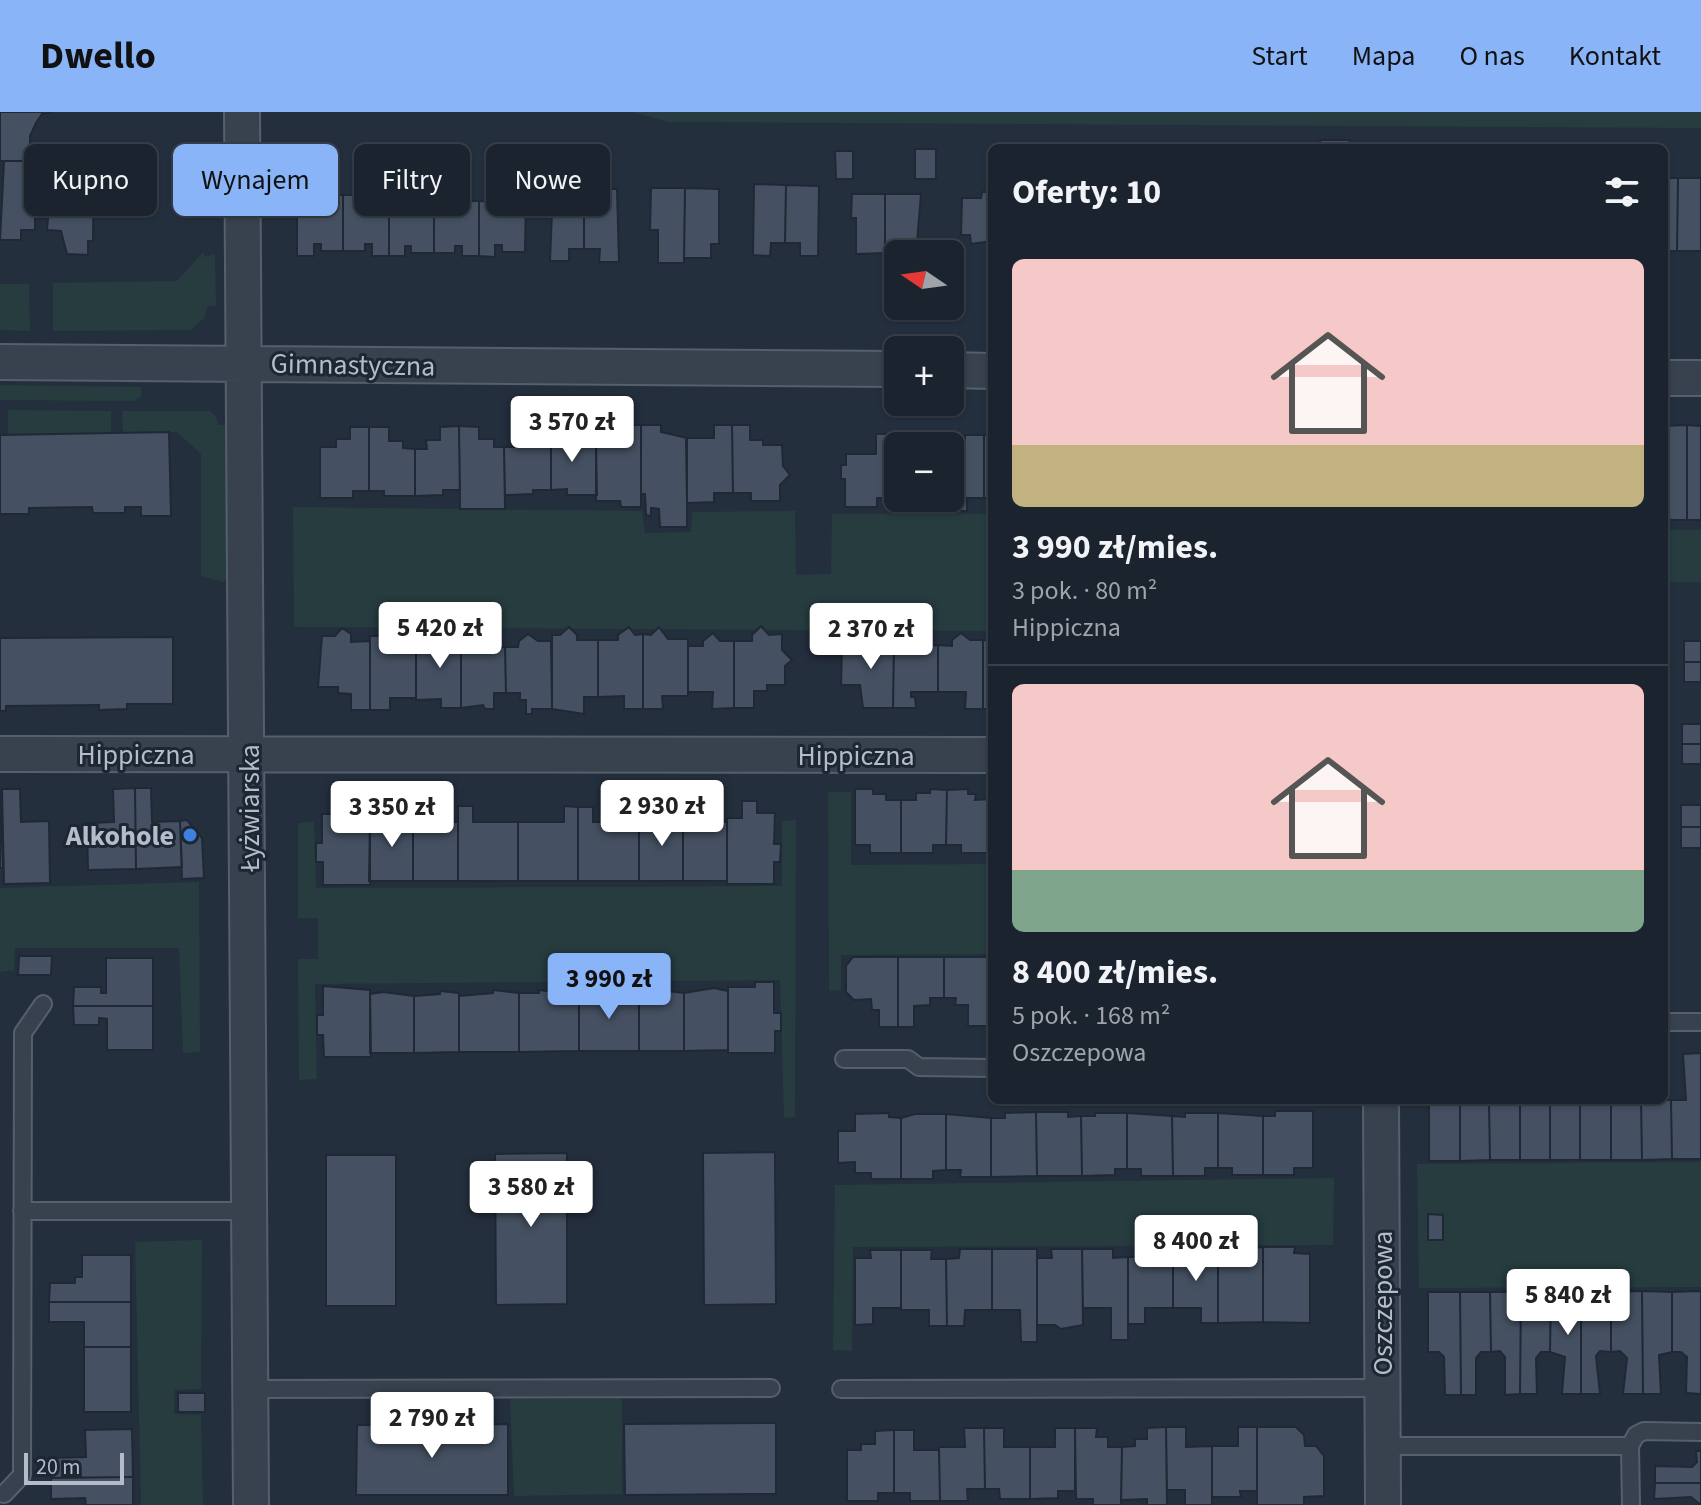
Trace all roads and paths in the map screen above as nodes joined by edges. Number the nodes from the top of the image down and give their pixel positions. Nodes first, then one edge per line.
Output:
1 (242, 112) edge
2 (0, 362) edge
3 (244, 362) junction
4 (884, 369) edge
5 (964, 370) edge
6 (988, 371) edge
7 (1668, 378) edge
8 (1701, 378) edge
9 (0, 754) edge
10 (249, 755) junction
11 (988, 755) edge
12 (43, 1004) dead end
13 (1668, 1022) edge
14 (1701, 1022) edge
15 (844, 1059) dead end
16 (988, 1068) edge
17 (1381, 1104) edge
18 (22, 1211) junction
19 (250, 1211) junction
20 (771, 1388) dead end
21 (1382, 1388) junction
22 (251, 1389) junction
23 (841, 1389) dead end
24 (1701, 1432) edge
25 (1383, 1446) junction
26 (1630, 1446) junction
27 (4, 1494) dead end
28 (251, 1505) edge
29 (1383, 1505) edge
30 (1631, 1505) edge

1 - 3 street, Łyżwiarska
2 - 3 street, Gimnastyczna
3 - 4 street, Gimnastyczna
3 - 10 street, Łyżwiarska
5 - 6 street
7 - 8 street
9 - 10 street, Hippiczna
10 - 11 street, Hippiczna
10 - 19 street, Łyżwiarska
12 - 18 lane
13 - 14 lane
15 - 16 lane
17 - 21 street, Oszczepowa
18 - 19 lane
18 - 27 lane
19 - 22 street, Łyżwiarska
20 - 22 lane
21 - 23 lane
21 - 25 street, Oszczepowa
22 - 28 street, Łyżwiarska
24 - 26 lane
25 - 26 lane
25 - 29 street, Oszczepowa
26 - 30 lane

